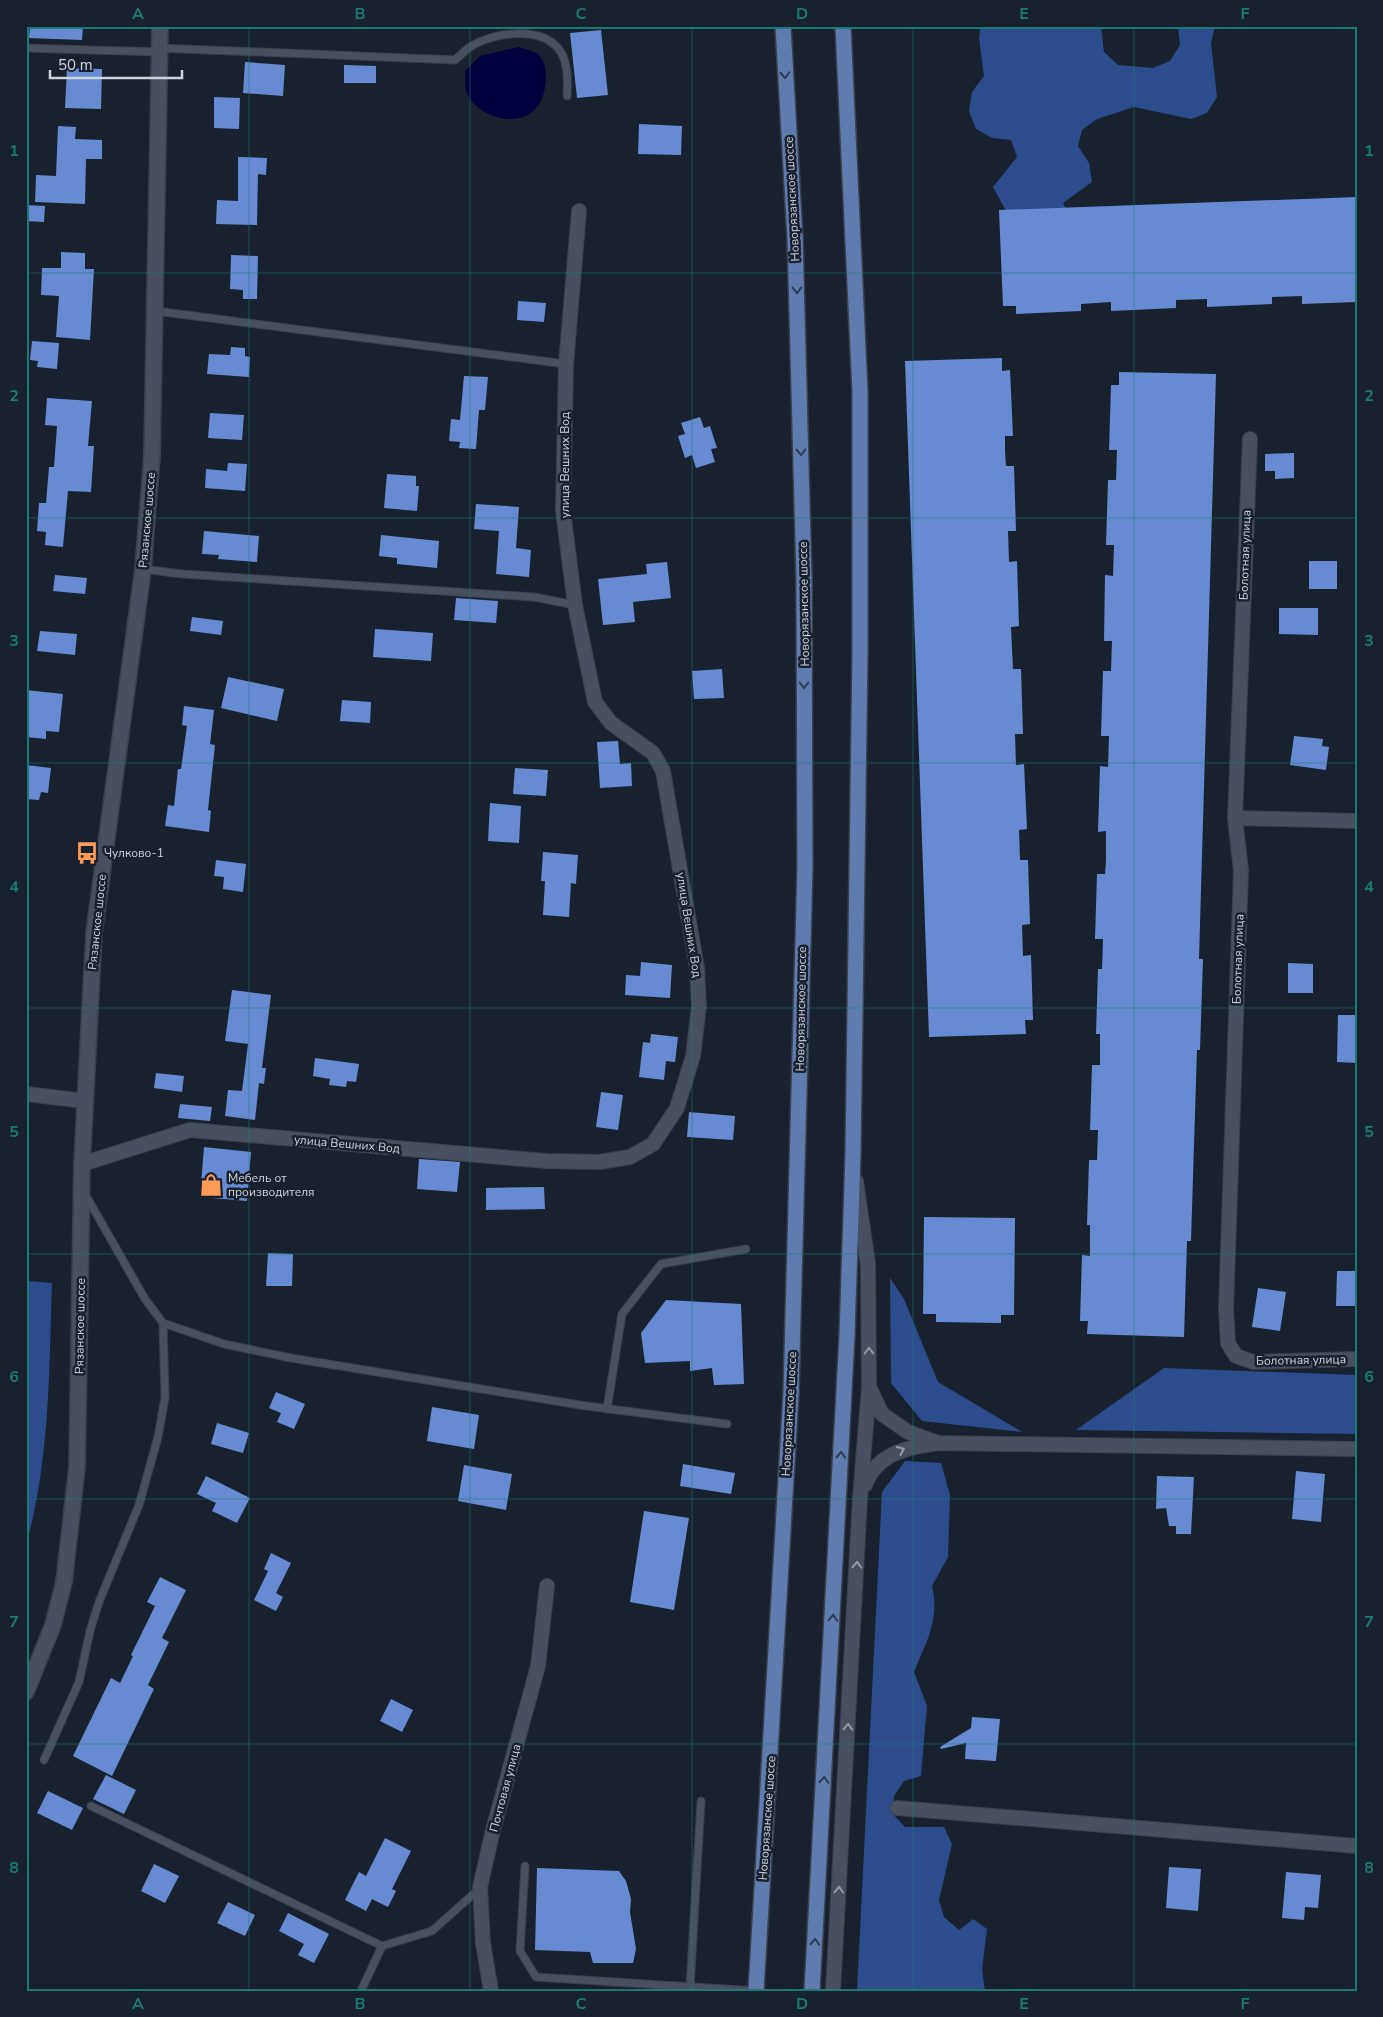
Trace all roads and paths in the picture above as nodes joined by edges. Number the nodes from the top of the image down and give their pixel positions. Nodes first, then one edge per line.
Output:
1 (160, 26) edge
2 (783, 26) edge
3 (843, 26) edge
4 (26, 48) edge
5 (159, 50) junction
6 (568, 96) dead end
7 (579, 211) dead end
8 (156, 310) junction
9 (566, 364) junction
10 (1250, 440) dead end
11 (142, 569) junction
12 (575, 605) junction
13 (1235, 818) junction
14 (1357, 821) edge
15 (26, 1094) edge
16 (85, 1100) junction
17 (853, 1154) junction
18 (82, 1164) junction
19 (82, 1190) junction
20 (746, 1249) dead end
21 (162, 1322) junction
22 (1357, 1359) edge
23 (869, 1387) junction
24 (607, 1409) junction
25 (727, 1424) dead end
26 (939, 1443) junction
27 (1357, 1449) edge
28 (860, 1498) junction
29 (547, 1586) dead end
30 (26, 1692) edge
31 (44, 1760) dead end
32 (701, 1801) dead end
33 (91, 1806) dead end
34 (897, 1808) dead end
35 (1357, 1846) edge
36 (525, 1866) dead end
37 (480, 1887) junction
38 (382, 1946) junction
39 (690, 1986) junction
40 (361, 1991) edge
41 (491, 1991) edge
42 (756, 1991) edge
43 (812, 1991) edge
44 (833, 1991) edge

1 - 5 main road, Рязанское шоссе
2 -> 42 highway, Новорязанское шоссе
3 - 17 highway
4 - 5 lane
5 - 6 lane
5 - 8 main road, Рязанское шоссе
7 - 9 street, улица Вешних Вод
8 - 9 lane
8 - 11 main road, Рязанское шоссе
9 - 12 street, улица Вешних Вод
10 - 13 street, Болотная улица
11 - 12 lane
11 - 16 main road, Рязанское шоссе
12 - 18 street, улица Вешних Вод
13 - 14 street
13 - 22 street, Болотная улица
15 - 16 street
16 - 18 main road, Рязанское шоссе
23 -> 17 street
43 -> 17 highway
18 - 19 main road, Рязанское шоссе
19 - 21 lane
19 - 30 main road, Рязанское шоссе
20 - 24 lane
21 - 24 lane
21 - 31 lane
23 - 26 street
23 - 28 street
24 - 25 lane
26 - 27 street
28 -> 26 street
44 -> 28 street
29 - 37 street, Почтовая улица
32 - 39 lane
33 - 38 lane
34 - 35 street
36 - 39 lane
37 - 38 lane
37 - 41 street, Почтовая улица
38 - 40 lane
39 - 42 lane

